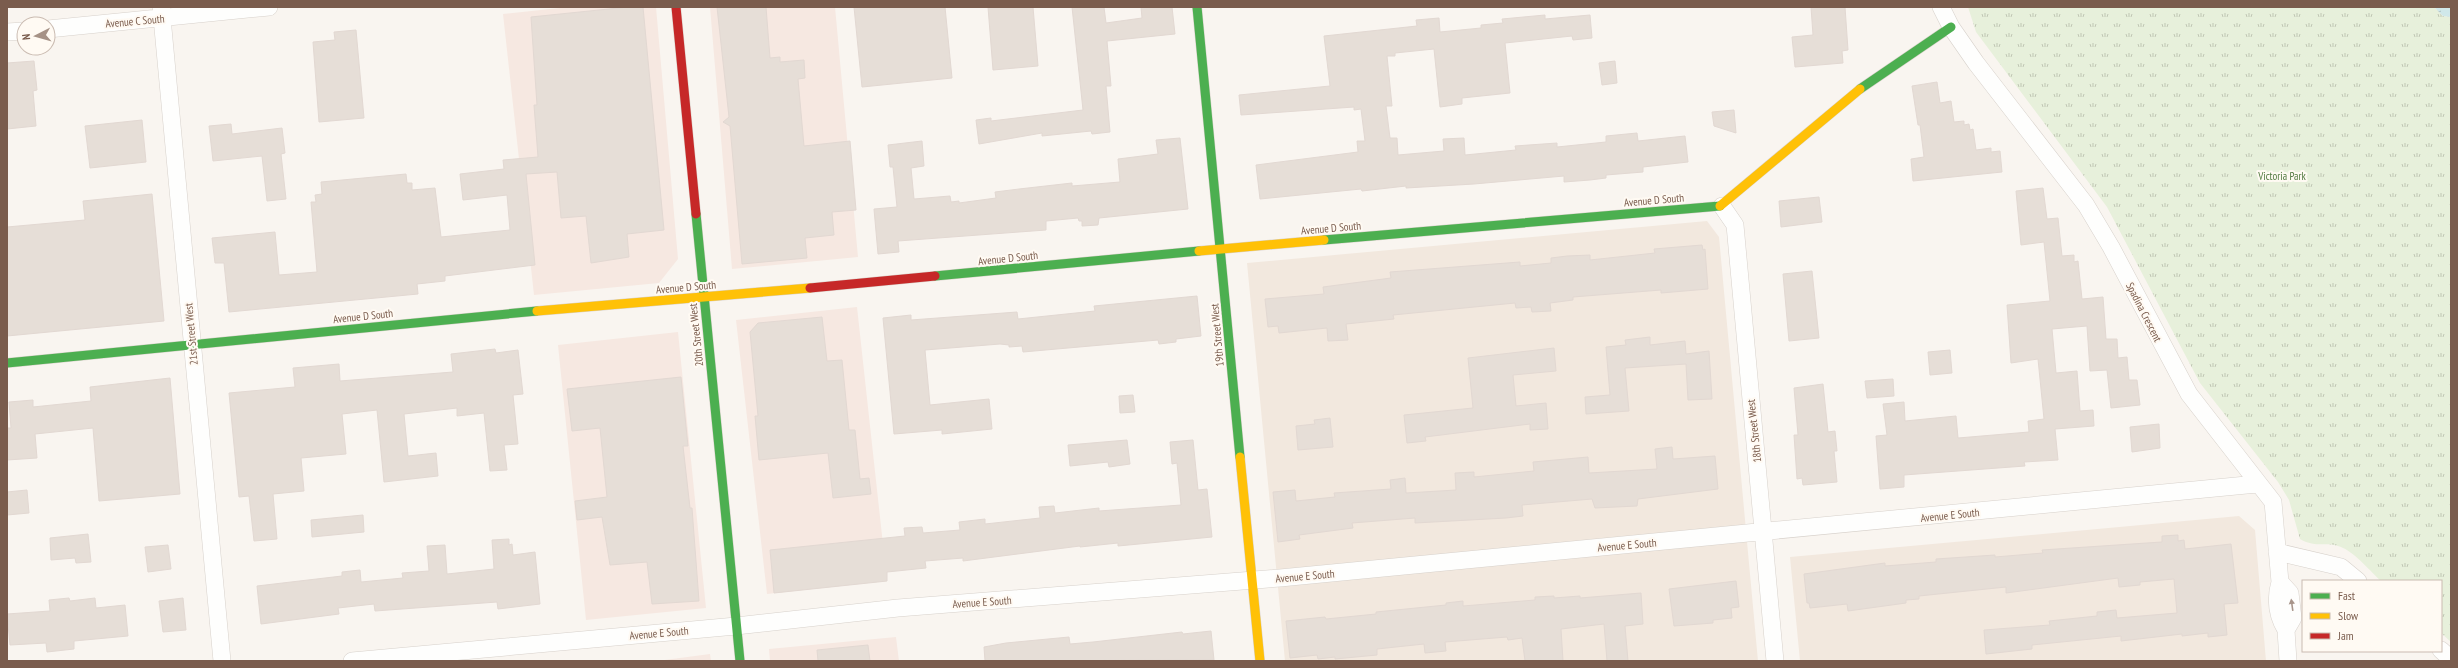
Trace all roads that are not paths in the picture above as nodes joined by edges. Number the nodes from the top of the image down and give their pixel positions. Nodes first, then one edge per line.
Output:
1 (270, 7) edge
2 (676, 7) edge
3 (1197, 7) edge
4 (1941, 7) edge
5 (162, 12) edge
6 (1951, 27) junction
7 (56, 28) edge
8 (1722, 206) junction
9 (1221, 249) junction
10 (705, 298) junction
11 (192, 345) junction
12 (7, 363) edge
13 (2257, 484) junction
14 (1764, 532) junction
15 (2277, 552) junction
16 (1252, 580) junction
17 (2357, 580) edge
18 (736, 626) junction
19 (2442, 651) edge
20 (2451, 659) edge
21 (222, 661) edge
22 (352, 661) edge
23 (740, 661) edge
24 (1260, 661) edge
25 (1776, 661) edge
26 (2288, 661) edge

1 - 5 street, Avenue C South
2 - 10 street, 20th Street West
3 - 9 street, 19th Street West
4 - 6 street, Spadina Crescent
5 - 7 street, Avenue C South
5 - 11 street, 21st Street West
6 - 8 street
6 - 13 street, Spadina Crescent
8 - 9 street, Avenue D South
8 - 14 street, 18th Street West
9 - 10 street, Avenue D South
9 - 16 street, 19th Street West
10 - 11 street, Avenue D South
10 - 18 street, 20th Street West
11 - 12 street, Avenue D South
11 - 21 street, 21st Street West
13 - 14 street, Avenue E South
13 - 15 street, Spadina Crescent
14 - 16 street, Avenue E South
14 - 25 street, 18th Street West
15 - 17 street
15 - 26 street, Spadina Crescent
16 - 18 street, Avenue E South
16 - 24 street, 19th Street West
18 - 22 street, Avenue E South
18 - 23 street, 20th Street West
19 - 20 street

